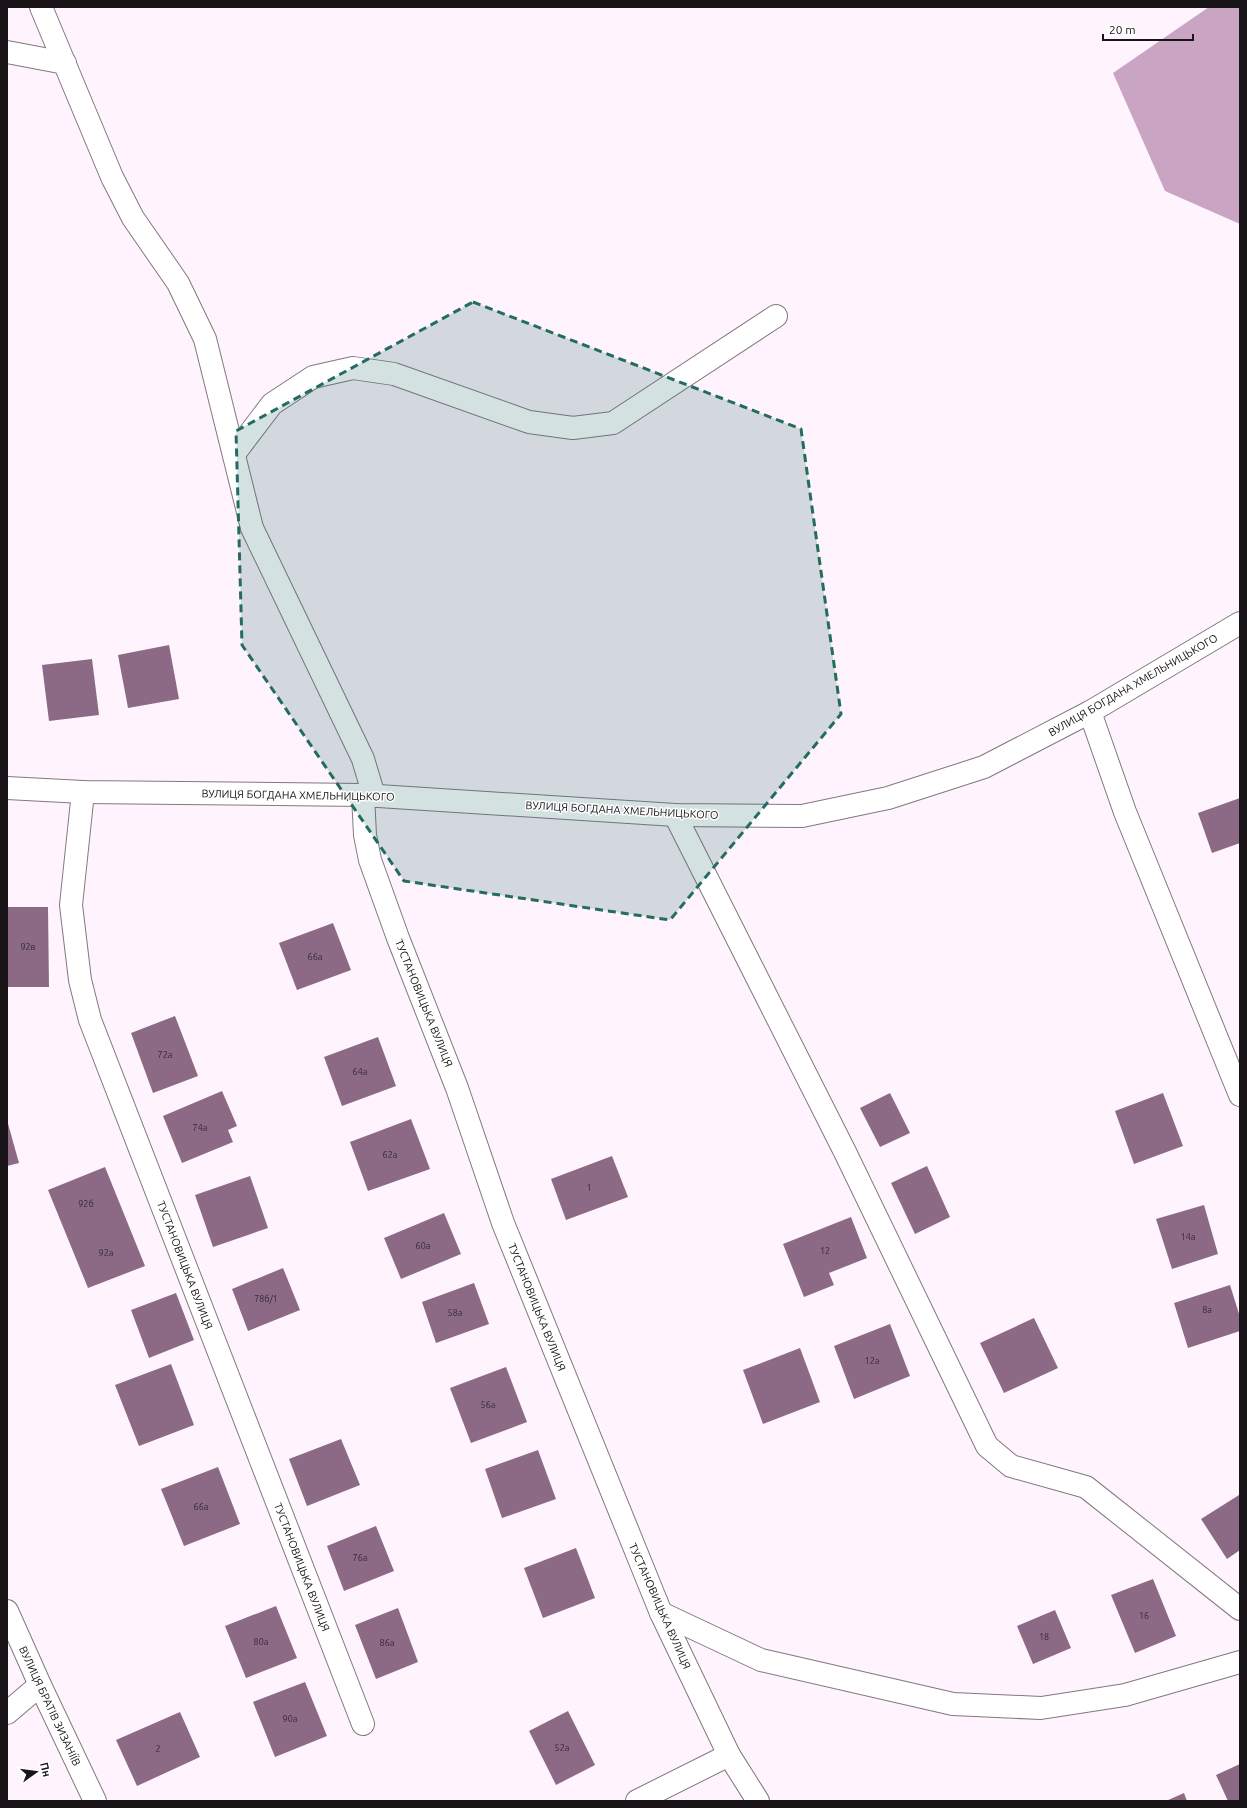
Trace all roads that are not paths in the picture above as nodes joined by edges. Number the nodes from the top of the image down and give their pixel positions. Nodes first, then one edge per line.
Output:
1 (41, 7) edge
2 (7, 52) edge
3 (65, 63) junction
4 (776, 316) dead end
5 (234, 454) junction
6 (1240, 623) edge
7 (1090, 712) junction
8 (7, 788) edge
9 (83, 792) junction
10 (369, 795) junction
11 (675, 815) junction
12 (1240, 1095) edge
13 (1240, 1609) edge
14 (7, 1611) edge
15 (661, 1613) junction
16 (1240, 1662) edge
17 (40, 1685) junction
18 (7, 1713) edge
19 (363, 1724) dead end
20 (729, 1755) junction
21 (95, 1801) edge
22 (637, 1801) edge
23 (758, 1801) edge

1 - 3 street, ТУСТАНОВИЦЬКА ВУЛИЦЯ
2 - 3 street
3 - 5 street, ТУСТАНОВИЦЬКА ВУЛИЦЯ
4 - 5 street
5 - 10 street, ТУСТАНОВИЦЬКА ВУЛИЦЯ
6 - 7 street, ВУЛИЦЯ БОГДАНА ХМЕЛЬНИЦЬКОГО
7 - 11 street, ВУЛИЦЯ БОГДАНА ХМЕЛЬНИЦЬКОГО
7 - 12 street
8 - 9 street, ВУЛИЦЯ БОГДАНА ХМЕЛЬНИЦЬКОГО
9 - 10 street, ВУЛИЦЯ БОГДАНА ХМЕЛЬНИЦЬКОГО
9 - 19 street, ТУСТАНОВИЦЬКА ВУЛИЦЯ
10 - 11 street, ВУЛИЦЯ БОГДАНА ХМЕЛЬНИЦЬКОГО
10 - 15 street, ТУСТАНОВИЦЬКА ВУЛИЦЯ
11 - 13 street
14 - 17 street, ВУЛИЦЯ БРАТІВ ЗИЗАНІЇВ
15 - 16 street
15 - 20 street, ТУСТАНОВИЦЬКА ВУЛИЦЯ
17 - 18 street
17 - 21 street, ВУЛИЦЯ БРАТІВ ЗИЗАНІЇВ
20 - 22 street
20 - 23 street, ТУСТАНОВИЦЬКА ВУЛИЦЯ

